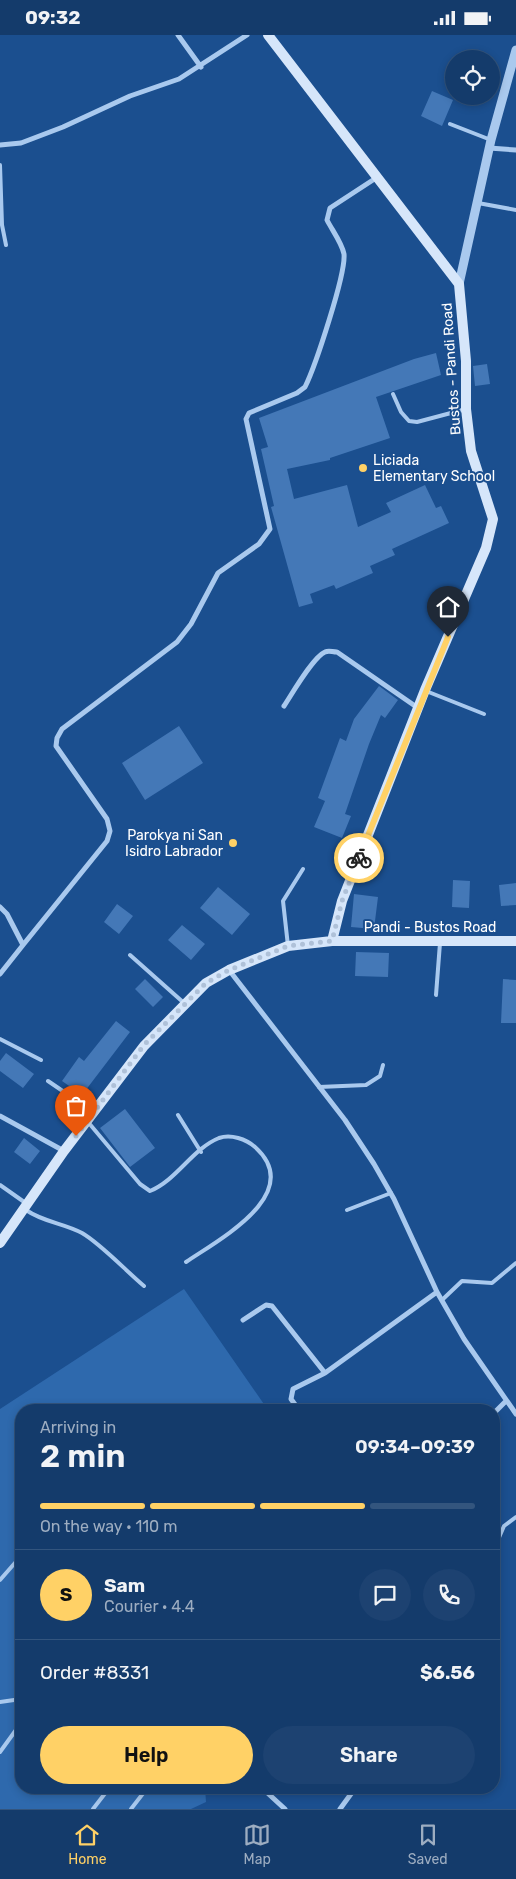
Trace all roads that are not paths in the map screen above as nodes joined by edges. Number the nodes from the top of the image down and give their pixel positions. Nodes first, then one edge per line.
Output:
1 (178, 35) edge
2 (247, 35) edge
3 (268, 35) edge
4 (516, 49) edge
5 (514, 63) edge
6 (201, 67) junction
7 (450, 124) dead end
8 (490, 144) junction
9 (0, 145) edge
10 (516, 150) edge
11 (0, 165) edge
12 (376, 178) junction
13 (478, 203) junction
14 (516, 210) edge
15 (6, 245) dead end
16 (459, 284) junction
17 (393, 394) dead end
18 (466, 409) junction
19 (425, 690) junction
20 (284, 706) dead end
21 (418, 708) junction
22 (484, 713) dead end
23 (303, 869) dead end
24 (0, 907) edge
25 (332, 941) junction
26 (440, 941) junction
27 (516, 941) edge
28 (23, 945) junction
29 (288, 946) junction
30 (130, 955) dead end
31 (229, 970) junction
32 (0, 974) edge
33 (436, 995) dead end
34 (184, 1003) junction
35 (0, 1039) edge
36 (41, 1060) dead end
37 (383, 1065) dead end
38 (48, 1081) dead end
39 (319, 1087) junction
40 (178, 1115) dead end
41 (0, 1116) edge
42 (90, 1116) junction
43 (64, 1151) junction
44 (201, 1152) junction
45 (0, 1185) edge
46 (391, 1193) junction
47 (25, 1206) junction
48 (347, 1210) dead end
49 (0, 1243) edge
50 (186, 1262) dead end
51 (516, 1263) edge
52 (144, 1286) dead end
53 (437, 1292) junction
54 (442, 1300) junction
55 (243, 1320) dead end
56 (325, 1373) junction
57 (505, 1402) junction
58 (295, 1404) edge
59 (500, 1407) edge
60 (516, 1414) edge
61 (516, 1517) edge
62 (500, 1535) edge
63 (15, 1563) edge
64 (0, 1580) edge
65 (15, 1700) edge
66 (0, 1702) edge
67 (15, 1731) edge
68 (0, 1752) edge
69 (105, 1794) edge
70 (143, 1794) edge
71 (269, 1794) edge
72 (351, 1794) edge
73 (93, 1809) edge
74 (131, 1809) edge
75 (285, 1809) edge
76 (340, 1809) edge

1 - 6 street
2 - 6 street
3 - 12 main road, Bustos - Pandi Road
4 - 5 street
5 - 8 street
6 - 9 street
7 - 8 lane
8 - 10 street
8 - 13 street
11 - 15 lane
12 - 16 main road, Bustos - Pandi Road
12 - 28 street
13 - 14 lane
13 - 16 street
16 - 18 main road, Bustos - Pandi Road
17 - 18 lane
18 - 19 main road, Bustos - Pandi Road
19 - 21 main road, Bustos - Pandi Road
19 - 22 lane
20 - 21 street
21 - 25 main road, Bustos - Pandi Road
23 - 29 lane
24 - 28 street
25 - 26 main road, Pandi - Bustos Road
25 - 29 main road, Pandi - Bustos Road
26 - 27 main road, Pandi - Bustos Road
26 - 33 lane
28 - 32 street
29 - 31 main road, Pandi - Bustos Road
30 - 34 lane
31 - 34 main road, Pandi - Bustos Road
31 - 39 street
34 - 42 main road, Pandi - Bustos Road
35 - 36 lane
37 - 39 lane
38 - 42 lane
39 - 46 street
40 - 44 lane
41 - 43 street
42 - 43 main road, Pandi - Bustos Road
42 - 44 lane
43 - 47 main road, Pandi - Bustos Road
44 - 50 lane
45 - 47 lane
46 - 48 lane
46 - 53 street
47 - 49 main road, Pandi - Bustos Road
47 - 52 lane
51 - 54 lane
53 - 54 street
53 - 56 street
54 - 57 street
55 - 56 street
56 - 58 street
57 - 59 street
57 - 60 street
61 - 62 lane
63 - 64 lane
65 - 66 lane
67 - 68 lane
69 - 73 lane
70 - 74 lane
71 - 75 street
72 - 76 street

